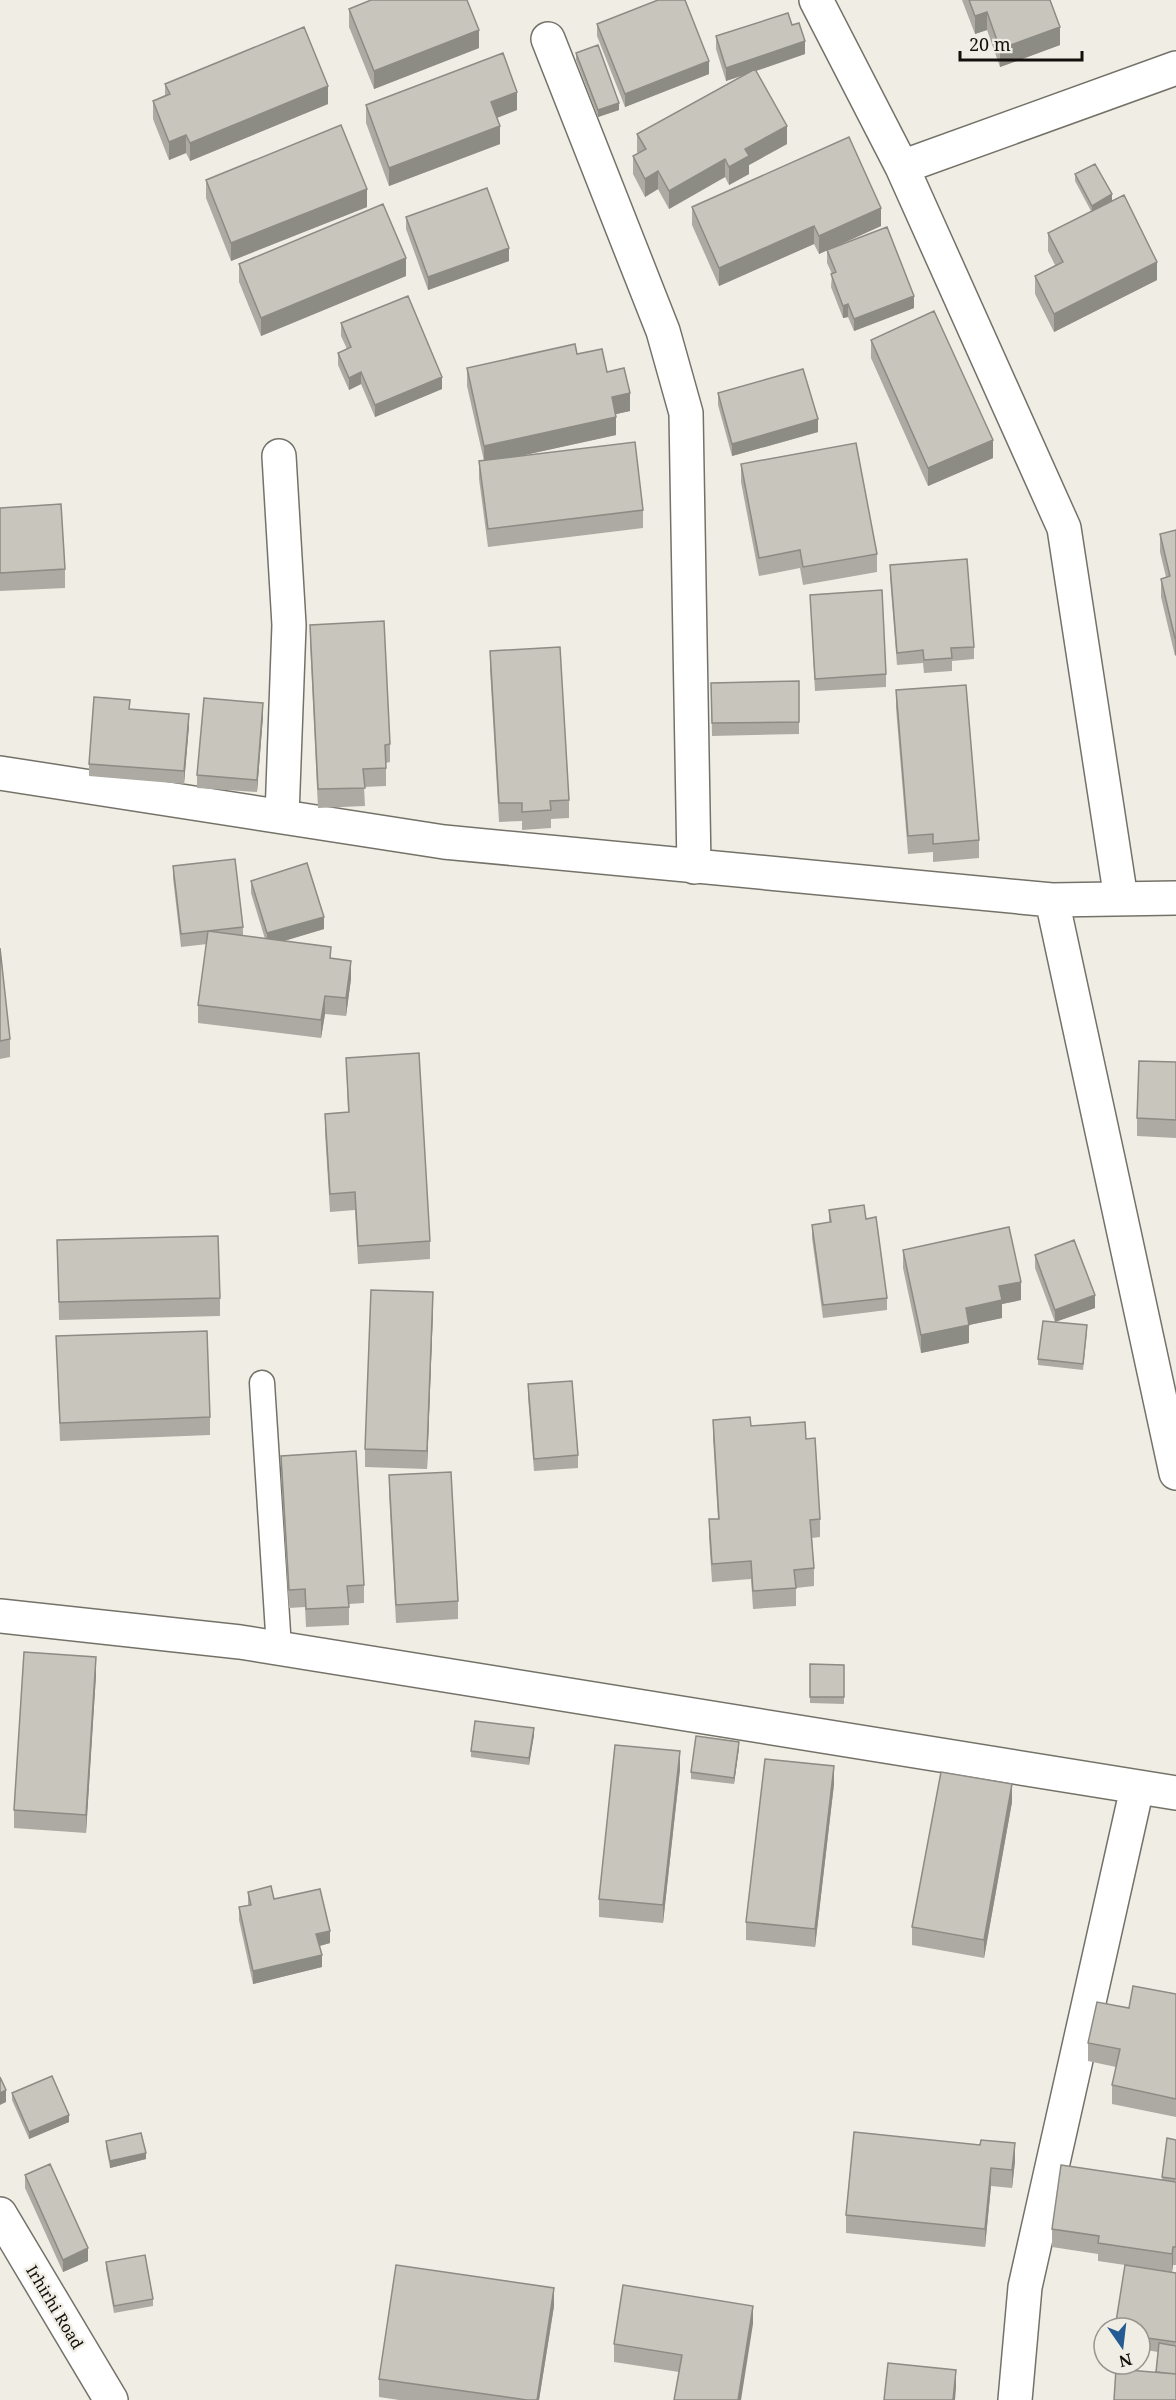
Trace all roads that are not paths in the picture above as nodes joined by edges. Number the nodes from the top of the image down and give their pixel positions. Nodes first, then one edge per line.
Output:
1 (816, 0) edge
2 (548, 39) dead end
3 (1176, 68) edge
4 (902, 167) junction
5 (279, 456) dead end
6 (0, 773) edge
7 (282, 816) junction
8 (693, 867) junction
9 (1121, 898) junction
10 (1176, 898) edge
11 (1052, 900) junction
12 (262, 1383) dead end
13 (1176, 1473) edge
14 (0, 1616) edge
15 (279, 1648) junction
16 (1137, 1788) junction
17 (1176, 1793) edge
18 (0, 2214) edge
19 (111, 2400) edge
20 (1015, 2400) edge

1 - 4 street
2 - 8 street
3 - 4 street
4 - 9 street
5 - 7 street
6 - 7 street
7 - 8 street
8 - 11 street
9 - 10 street
9 - 11 street
11 - 13 street
12 - 15 lane
14 - 15 street
15 - 16 street
16 - 17 street
16 - 20 street
18 - 19 street, Irhirhi Road

